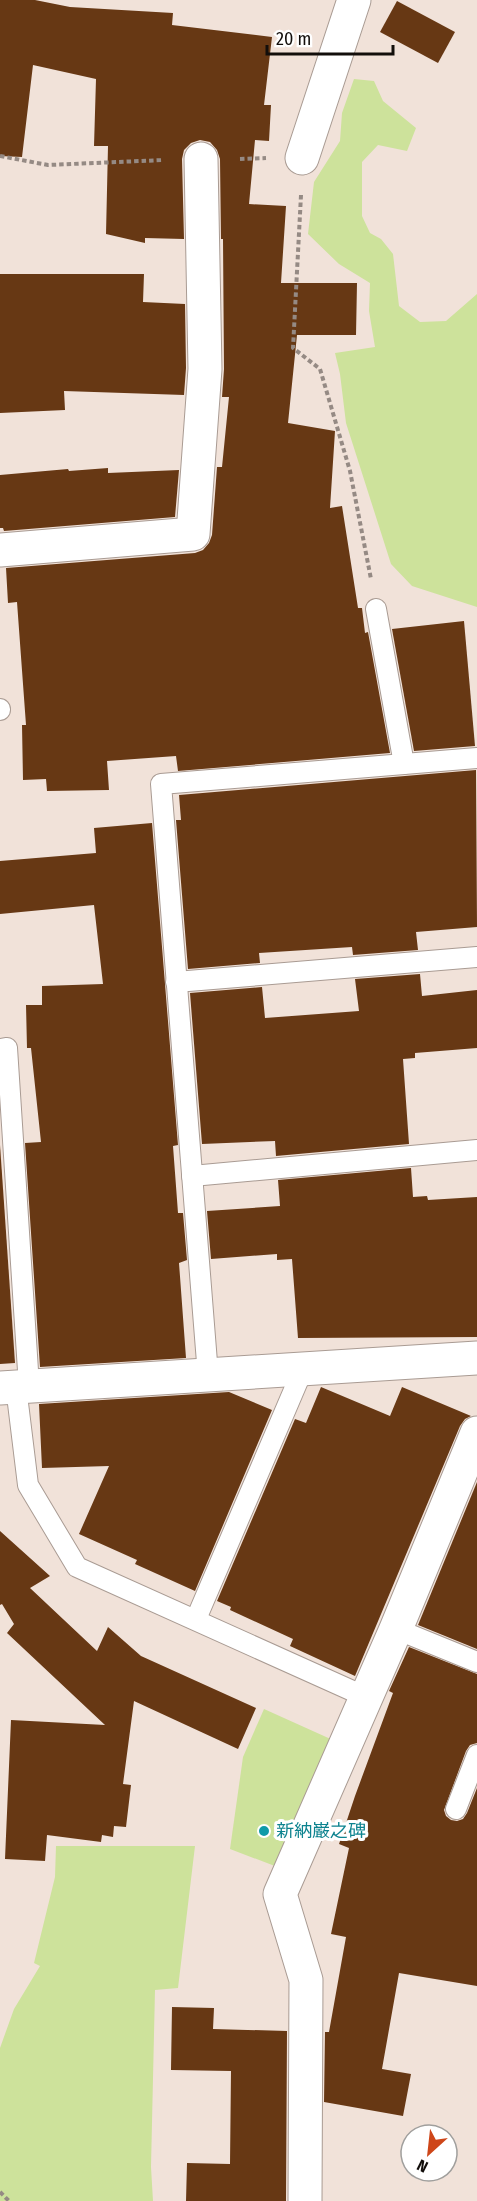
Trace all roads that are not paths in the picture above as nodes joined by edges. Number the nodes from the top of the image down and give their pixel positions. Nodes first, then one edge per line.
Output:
1 (354, 0) edge
2 (302, 158) road end
3 (201, 159) road end
4 (0, 550) edge
5 (376, 609) road end
6 (477, 758) edge
7 (404, 764) junction
8 (477, 957) edge
9 (176, 982) junction
10 (0, 1049) edge
11 (477, 1150) edge
12 (192, 1176) junction
13 (8, 1210) edge
14 (477, 1358) edge
15 (303, 1369) junction
16 (208, 1375) junction
17 (15, 1387) edge
18 (477, 1433) edge
19 (196, 1619) junction
20 (396, 1629) junction
21 (477, 1662) edge
22 (366, 1696) junction
23 (477, 1755) edge
24 (456, 1809) dead end
25 (305, 2201) edge

1 - 2 street
3 - 4 street
5 - 7 lane
6 - 7 lane
7 - 9 lane
8 - 9 lane
9 - 12 lane
10 - 13 lane
11 - 12 lane
12 - 16 lane
13 - 17 lane
14 - 15 street
15 - 16 street
15 - 19 lane
16 - 17 street
17 - 19 lane
18 - 20 street
19 - 22 lane
20 - 21 lane
20 - 22 street
22 - 25 street
23 - 24 lane

